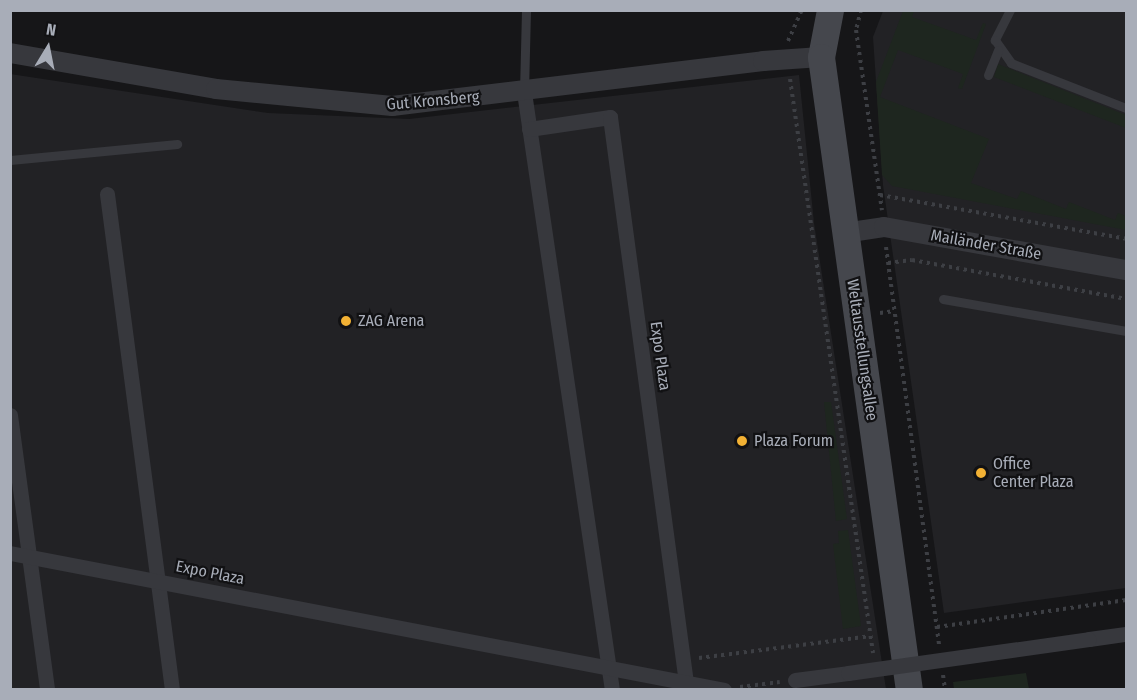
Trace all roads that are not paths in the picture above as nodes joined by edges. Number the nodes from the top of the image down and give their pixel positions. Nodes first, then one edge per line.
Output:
1 (526, 10) edge
2 (830, 10) edge
3 (1010, 10) edge
4 (998, 50) junction
5 (10, 53) edge
6 (821, 57) junction
7 (988, 75) dead end
8 (524, 92) junction
9 (1126, 108) edge
10 (529, 129) junction
11 (177, 144) dead end
12 (10, 160) edge
13 (107, 194) dead end
14 (844, 233) junction
15 (1126, 270) edge
16 (943, 299) dead end
17 (1126, 331) edge
18 (10, 415) edge
19 (10, 553) edge
20 (28, 557) junction
21 (158, 582) junction
22 (1126, 634) edge
23 (609, 667) junction
24 (795, 680) road end
25 (686, 685) edge
26 (730, 689) edge
27 (47, 690) edge
28 (172, 690) edge
29 (612, 690) edge
30 (909, 690) edge

1 - 8 lane
2 - 6 main road, Weltausstellungsallee
3 - 4 lane
4 - 7 lane
4 - 9 lane
5 - 8 street, Gut Kronsberg
6 - 8 street, Gut Kronsberg
6 - 14 main road, Weltausstellungsallee
8 - 10 street
10 - 23 street
10 - 25 street, Expo Plaza
11 - 12 lane
13 - 21 street, Expo Plaza
14 - 15 street, Mailänder Straße
14 - 30 main road, Weltausstellungsallee
16 - 17 lane
18 - 20 street
19 - 20 street, Expo Plaza
20 - 21 street, Expo Plaza
20 - 27 street
21 - 23 street, Expo Plaza
21 - 28 street, Expo Plaza
22 - 24 street, bridge
23 - 25 street, Expo Plaza
23 - 29 street
25 - 26 street, Expo Plaza

